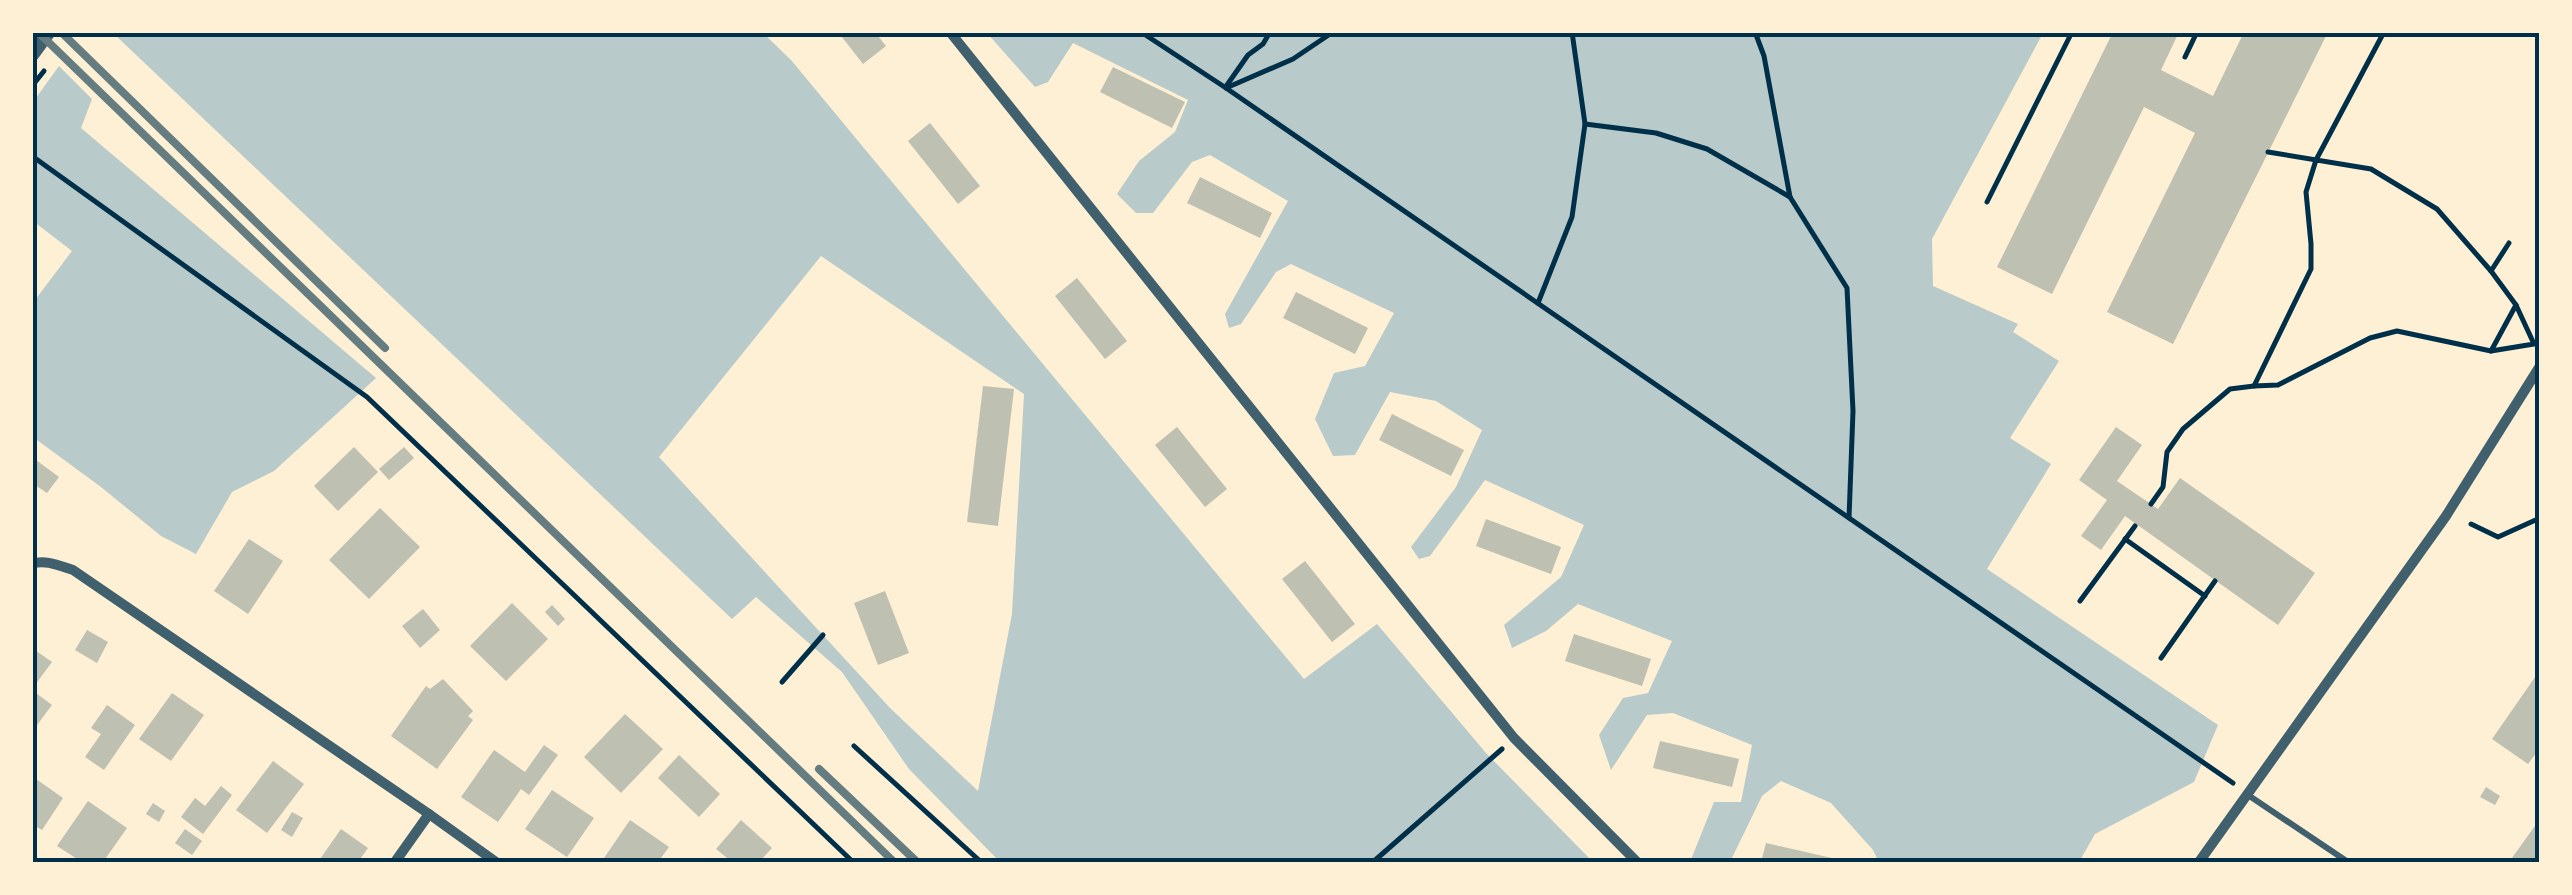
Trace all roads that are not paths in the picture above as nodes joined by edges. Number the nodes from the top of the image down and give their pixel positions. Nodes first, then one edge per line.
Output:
1 (48, 32) edge
2 (950, 32) edge
3 (35, 50) edge
4 (2540, 366) edge
5 (35, 563) edge
6 (2247, 794) junction
7 (429, 814) junction
8 (395, 862) edge
9 (496, 862) edge
10 (1637, 862) edge
11 (2200, 862) edge
12 (2348, 862) edge

1 - 3 street
2 - 10 street
4 - 6 street
5 - 7 street
6 - 11 street
6 - 12 lane
7 - 8 street
7 - 9 street

